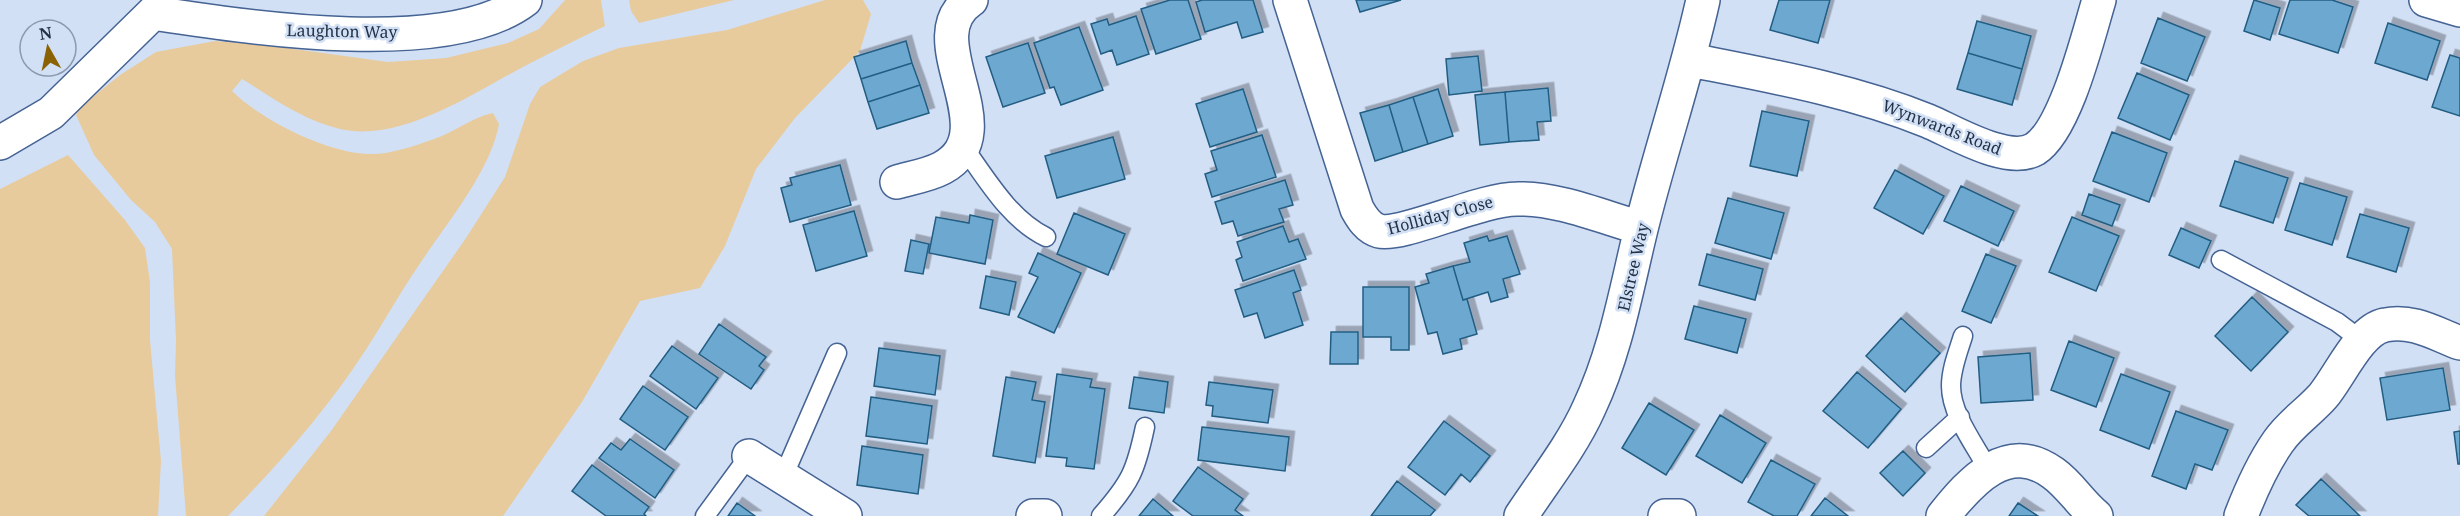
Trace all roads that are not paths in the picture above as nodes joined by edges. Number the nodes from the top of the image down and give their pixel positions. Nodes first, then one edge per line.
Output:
1 (525, 0) edge
2 (971, 0) edge
3 (1290, 0) edge
4 (1703, 0) edge
5 (2098, 0) edge
6 (2426, 0) edge
7 (151, 6) edge
8 (2460, 10) edge
9 (1690, 60) junction
10 (0, 144) edge
11 (962, 145) junction
12 (897, 182) dead end
13 (1641, 228) junction
14 (1046, 237) dead end
15 (2221, 260) dead end
16 (1963, 336) dead end
17 (2361, 340) junction
18 (2460, 343) edge
19 (837, 353) dead end
20 (1960, 417) junction
21 (1145, 427) dead end
22 (1926, 448) dead end
23 (749, 456) joint
24 (1989, 471) junction
25 (783, 477) junction
26 (705, 516) edge
27 (845, 516) edge
28 (1033, 516) edge
29 (1045, 516) edge
30 (1101, 516) edge
31 (1521, 516) edge
32 (1665, 516) edge
33 (1679, 516) edge
34 (1943, 516) edge
35 (2096, 516) edge
36 (2241, 516) edge

1 - 7 street, Laughton Way
2 - 11 street
3 - 13 street, Holliday Close
4 - 9 street, Elstree Way
5 - 9 street, Wynwards Road
6 - 8 street
7 - 10 street
9 - 13 street, Elstree Way
11 - 12 street
11 - 14 lane
13 - 31 street, Elstree Way
15 - 17 lane
16 - 20 lane
17 - 18 street
17 - 36 street
19 - 25 lane
20 - 22 lane
20 - 24 lane
21 - 30 lane
23 - 25 street
23 - 26 lane
24 - 34 street
24 - 35 street
25 - 27 street
28 - 29 street
32 - 33 street

